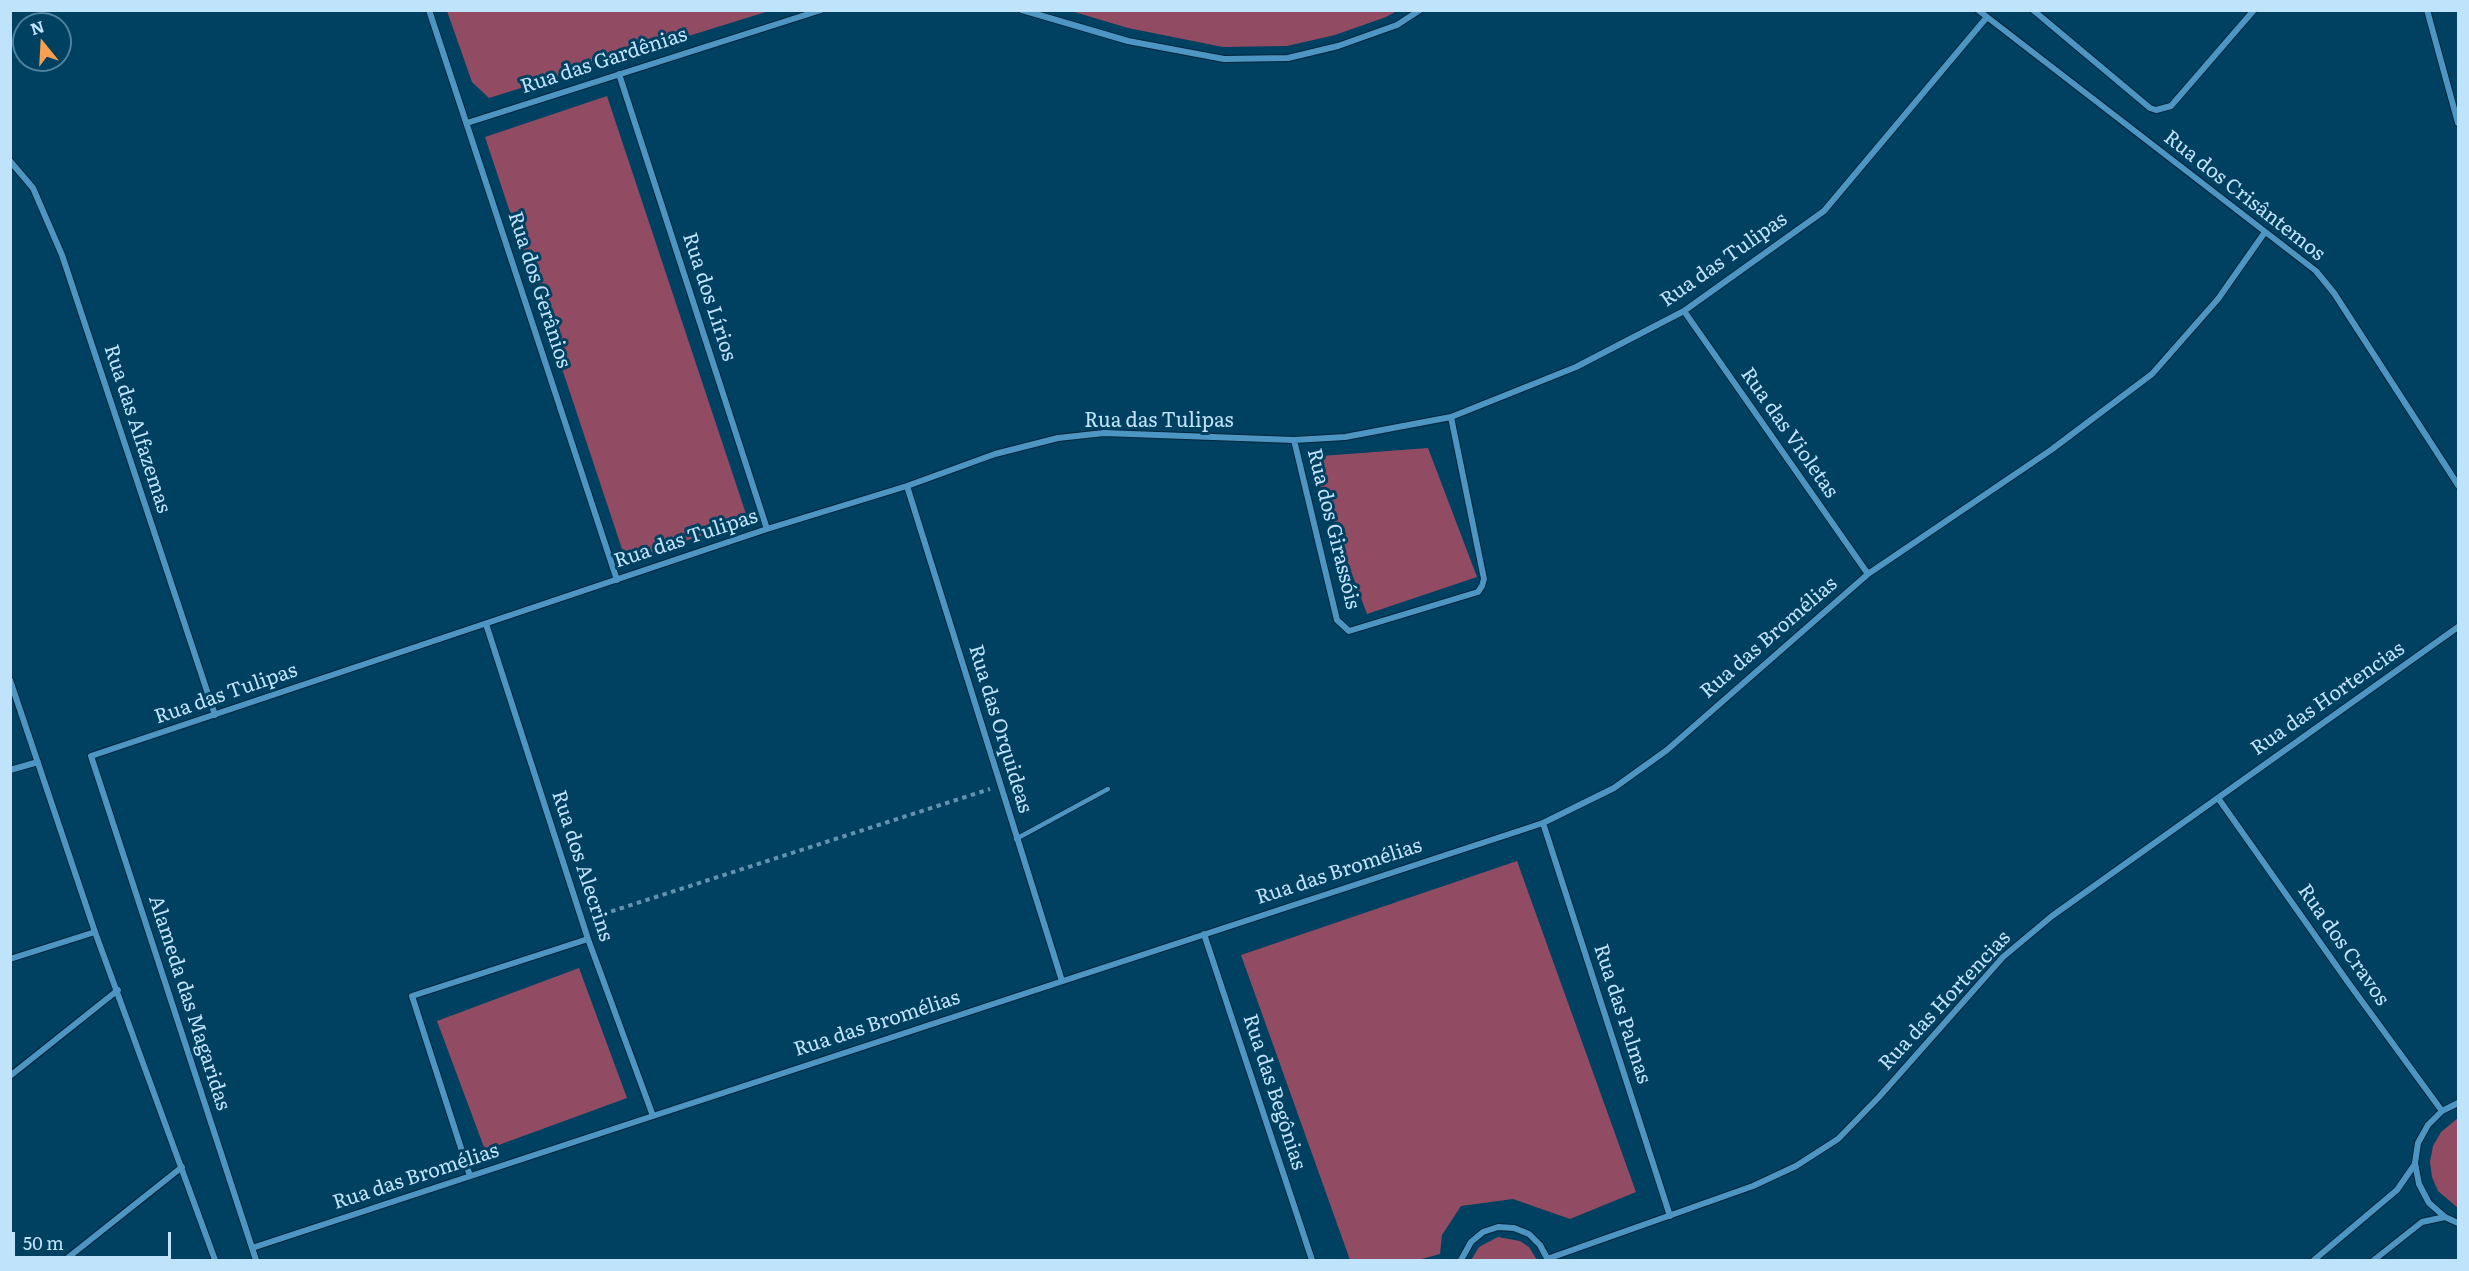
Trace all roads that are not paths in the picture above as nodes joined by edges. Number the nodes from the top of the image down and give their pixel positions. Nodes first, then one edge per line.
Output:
1 (429, 10) edge
2 (821, 10) edge
3 (1022, 10) edge
4 (1420, 10) edge
5 (1978, 10) edge
6 (2033, 10) edge
7 (2254, 10) edge
8 (2427, 10) edge
9 (1988, 17) junction
10 (619, 74) junction
11 (467, 123) junction
12 (2458, 123) edge
13 (10, 161) edge
14 (2265, 232) junction
15 (1684, 311) junction
16 (1451, 417) junction
17 (1294, 440) junction
18 (2458, 484) edge
19 (907, 486) junction
20 (767, 529) junction
21 (1868, 574) junction
22 (617, 580) junction
23 (486, 624) junction
24 (2458, 627) edge
25 (10, 680) edge
26 (215, 715) junction
27 (91, 756) joint
28 (38, 762) junction
29 (10, 770) edge
30 (1108, 789) dead end
31 (2218, 798) junction
32 (1543, 823) junction
33 (1016, 838) junction
34 (95, 932) junction
35 (1204, 934) junction
36 (588, 939) junction
37 (10, 959) edge
38 (1062, 981) junction
39 (118, 990) junction
40 (10, 1076) edge
41 (2458, 1103) edge
42 (2442, 1111) junction
43 (653, 1116) junction
44 (2415, 1163) junction
45 (183, 1167) junction
46 (470, 1176) junction
47 (1670, 1216) junction
48 (2445, 1217) junction
49 (2458, 1223) edge
50 (252, 1248) junction
51 (1547, 1259) edge
52 (65, 1260) edge
53 (215, 1260) edge
54 (256, 1260) edge
55 (1312, 1260) edge
56 (1461, 1260) edge
57 (2314, 1260) edge
58 (2374, 1260) edge

1 - 11 street, Rua dos Gerânios
2 - 10 street, Rua das Gardênias
3 - 4 street
5 - 9 street, Rua dos Crisântemos
6 - 7 street
8 - 12 street
9 - 14 street, Rua dos Crisântemos
9 - 15 street, Rua das Tulipas
10 - 11 street, Rua das Gardênias
10 - 20 street, Rua dos Lírios
11 - 22 street, Rua dos Gerânios
13 - 26 street, Rua das Alfazemas
14 - 18 street, Rua dos Crisântemos
14 - 21 street, Rua das Bromélias
15 - 16 street, Rua das Tulipas
15 - 21 street, Rua das Violetas
16 - 17 street, Rua das Tulipas
16 - 17 street, Rua dos Girassóis
17 - 19 street, Rua das Tulipas
19 - 20 street, Rua das Tulipas
19 - 33 street, Rua das Orquideas
20 - 22 street, Rua das Tulipas
21 - 32 street, Rua das Bromélias
22 - 23 street, Rua das Tulipas
23 - 26 street, Rua das Tulipas
23 - 36 street, Rua dos Alecrins
24 - 31 street, Rua das Hortencias
25 - 28 street
26 - 27 street, Rua das Tulipas
27 - 50 street, Alameda das Magaridas
28 - 29 street
28 - 34 street
30 - 33 lane
31 - 42 street, Rua dos Cravos
31 - 47 street, Rua das Hortencias
32 - 35 street, Rua das Bromélias
32 - 47 street, Rua das Palmas
33 - 38 street, Rua das Orquideas
34 - 37 street
34 - 39 street
35 - 38 street, Rua das Bromélias
35 - 55 street, Rua das Begônias
36 - 43 street, Rua dos Alecrins
36 - 46 street
38 - 43 street, Rua das Bromélias
39 - 40 street
39 - 45 street
41 - 42 street
42 - 44 street
43 - 46 street, Rua das Bromélias
44 - 48 street
44 - 57 street
45 - 52 street
45 - 53 street
46 - 50 street, Rua das Bromélias
47 - 51 street, Rua das Hortencias
48 - 49 street
48 - 58 street
50 - 54 street, Alameda das Magaridas
51 - 56 street, Rua das Hortencias

